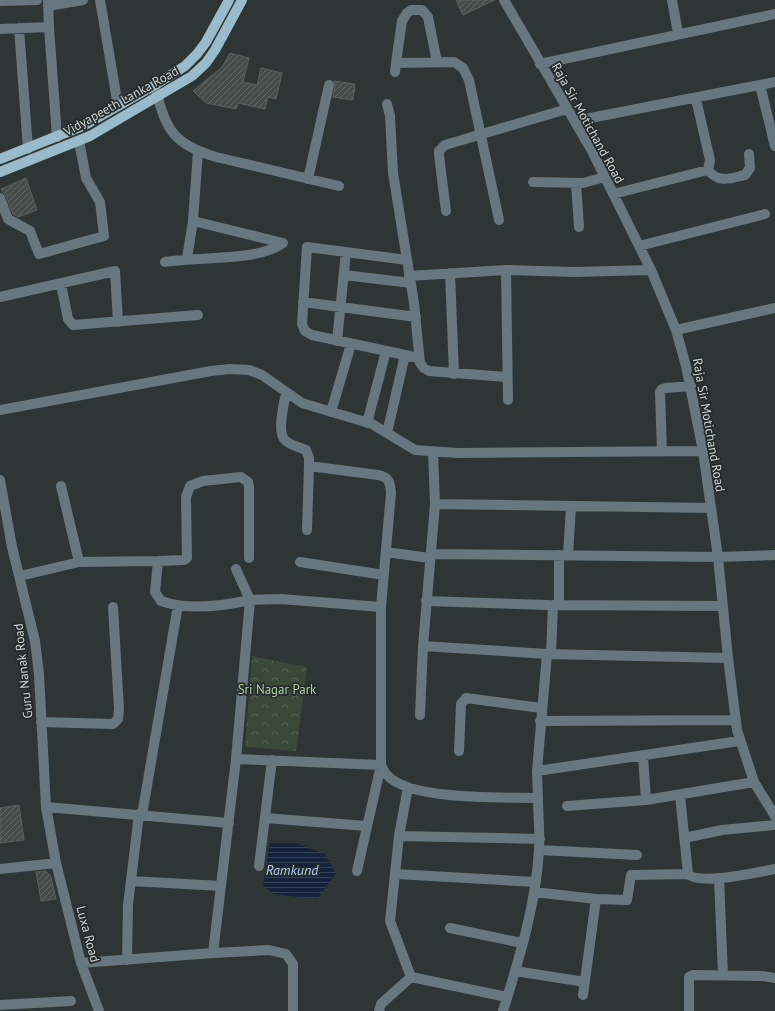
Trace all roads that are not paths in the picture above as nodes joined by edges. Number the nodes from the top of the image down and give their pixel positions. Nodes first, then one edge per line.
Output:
1 (37, 0) edge
2 (83, 0) edge
3 (100, 0) edge
4 (229, 0) edge
5 (242, 0) edge
6 (504, 0) edge
7 (672, 0) edge
8 (0, 2) edge
9 (48, 3) edge
10 (775, 14) edge
11 (49, 27) junction
12 (19, 28) junction
13 (0, 29) edge
14 (678, 33) junction
15 (437, 62) junction
16 (540, 64) junction
17 (775, 82) edge
18 (155, 85) junction
19 (329, 85) dead end
20 (760, 85) junction
21 (158, 98) junction
22 (696, 99) junction
23 (387, 104) dead end
24 (118, 106) junction
25 (567, 109) junction
26 (575, 121) junction
27 (480, 134) junction
28 (56, 137) junction
29 (78, 141) junction
30 (775, 146) edge
31 (28, 149) junction
32 (198, 151) junction
33 (749, 154) dead end
34 (0, 159) edge
35 (708, 170) junction
36 (0, 172) edge
37 (605, 177) junction
38 (308, 179) junction
39 (533, 182) dead end
40 (576, 183) junction
41 (339, 186) dead end
42 (613, 194) junction
43 (0, 198) edge
44 (446, 211) dead end
45 (765, 214) dead end
46 (499, 220) dead end
47 (193, 221) junction
48 (579, 227) dead end
49 (639, 246) junction
50 (346, 252) junction
51 (187, 258) junction
52 (407, 260) junction
53 (165, 262) dead end
54 (506, 270) junction
55 (651, 270) junction
56 (450, 273) junction
57 (344, 275) junction
58 (410, 279) junction
59 (61, 284) junction
60 (0, 298) edge
61 (303, 302) junction
62 (340, 307) junction
63 (775, 308) edge
64 (198, 315) dead end
65 (416, 317) junction
66 (118, 322) junction
67 (676, 330) junction
68 (337, 341) junction
69 (351, 344) junction
70 (386, 351) junction
71 (404, 355) junction
72 (419, 358) junction
73 (454, 374) junction
74 (508, 377) junction
75 (691, 386) junction
76 (286, 393) junction
77 (508, 400) dead end
78 (0, 410) edge
79 (331, 412) junction
80 (367, 422) junction
81 (387, 433) junction
82 (703, 451) junction
83 (433, 452) junction
84 (662, 452) junction
85 (309, 466) junction
86 (0, 480) edge
87 (60, 486) dead end
88 (435, 504) junction
89 (571, 506) junction
90 (711, 508) junction
91 (307, 530) dead end
92 (386, 552) junction
93 (563, 555) junction
94 (775, 555) edge
95 (431, 556) junction
96 (718, 556) junction
97 (249, 558) dead end
98 (158, 561) junction
99 (79, 562) junction
100 (300, 562) dead end
101 (236, 569) dead end
102 (384, 575) junction
103 (20, 576) junction
104 (250, 600) junction
105 (426, 601) junction
106 (178, 605) junction
107 (556, 605) junction
108 (722, 606) junction
109 (113, 607) dead end
110 (381, 607) junction
111 (423, 646) junction
112 (549, 654) junction
113 (728, 658) junction
114 (541, 708) junction
115 (420, 715) dead end
116 (540, 720) junction
117 (736, 720) junction
118 (41, 722) junction
119 (740, 741) junction
120 (459, 751) dead end
121 (643, 756) junction
122 (236, 759) junction
123 (272, 760) junction
124 (380, 765) junction
125 (537, 771) junction
126 (754, 782) junction
127 (408, 787) junction
128 (680, 795) junction
129 (538, 798) junction
130 (646, 800) junction
131 (567, 806) dead end
132 (46, 807) junction
133 (140, 814) junction
134 (775, 816) edge
135 (265, 818) junction
136 (229, 823) junction
137 (775, 825) edge
138 (367, 826) junction
139 (399, 836) junction
140 (684, 838) junction
141 (540, 839) junction
142 (539, 850) junction
143 (637, 856) dead end
144 (56, 863) junction
145 (259, 866) dead end
146 (0, 869) edge
147 (775, 869) edge
148 (357, 871) dead end
149 (396, 874) junction
150 (688, 874) junction
151 (719, 878) junction
152 (131, 881) junction
153 (536, 882) junction
154 (221, 886) junction
155 (534, 892) junction
156 (596, 899) junction
157 (450, 928) dead end
158 (522, 943) junction
159 (213, 953) junction
160 (127, 960) junction
161 (81, 963) junction
162 (515, 971) junction
163 (723, 975) junction
164 (411, 977) junction
165 (775, 978) edge
166 (585, 982) junction
167 (507, 996) junction
168 (583, 996) dead end
169 (71, 1001) dead end
170 (0, 1005) edge
171 (99, 1011) edge
172 (293, 1011) edge
173 (379, 1011) edge
174 (503, 1011) edge
175 (689, 1011) edge

1 - 8 street
2 - 9 street
3 - 24 street
4 - 18 main road, Vidyapeeth Lanka Road
5 - 21 main road, Vidyapeeth Lanka Road
6 - 16 street, Raja Sir Motichand Road
7 - 14 street
9 - 11 street
10 - 14 street
11 - 12 street
11 - 28 street
12 - 13 street
12 - 31 street
14 - 16 street
15 - 15 street
15 - 27 street
16 - 25 street, Raja Sir Motichand Road
17 - 20 street
18 - 21 street
18 - 24 main road, Vidyapeeth Lanka Road
19 - 38 street
20 - 22 street
20 - 30 street
21 - 29 main road, Vidyapeeth Lanka Road
21 - 32 street
22 - 26 street
22 - 35 street
23 - 52 street
24 - 28 main road, Vidyapeeth Lanka Road
25 - 26 street, Raja Sir Motichand Road
25 - 27 street
26 - 37 street, Raja Sir Motichand Road
27 - 44 street
27 - 46 street
28 - 31 main road, Vidyapeeth Lanka Road
29 - 36 main road, Vidyapeeth Lanka Road
29 - 43 street
31 - 34 main road, Vidyapeeth Lanka Road
32 - 38 street
32 - 47 street
33 - 35 street
35 - 42 street
37 - 40 street
37 - 42 street, Raja Sir Motichand Road
38 - 41 street
39 - 40 street
40 - 48 street
42 - 49 street, Raja Sir Motichand Road
45 - 49 street
47 - 51 street
47 - 51 street
49 - 55 street, Raja Sir Motichand Road
50 - 52 street
50 - 57 street
50 - 61 street
51 - 53 street
52 - 58 street
54 - 55 street
54 - 56 street
54 - 74 street
55 - 67 street, Raja Sir Motichand Road
56 - 58 street
56 - 73 street
57 - 58 street
57 - 62 street
58 - 65 street
59 - 60 street
59 - 66 street
59 - 66 street
61 - 62 street
61 - 68 street
62 - 65 street
62 - 68 street
63 - 67 street
64 - 66 street
65 - 72 street
67 - 75 street, Raja Sir Motichand Road
68 - 69 street
69 - 70 street
69 - 79 street
70 - 71 street
70 - 80 street
71 - 72 street
71 - 81 street
72 - 73 street
73 - 74 street
74 - 77 street
75 - 82 street, Raja Sir Motichand Road
75 - 84 street
76 - 78 street
76 - 79 street
76 - 85 street
79 - 80 street
80 - 81 street
81 - 83 street
82 - 84 street
82 - 90 street, Raja Sir Motichand Road
83 - 84 street
83 - 88 street
85 - 91 street
85 - 92 street
86 - 103 street, Guru Nanak Road
87 - 99 street
88 - 89 street
88 - 95 street
89 - 90 street
89 - 93 street
90 - 96 street, Raja Sir Motichand Road
92 - 95 street
92 - 102 street
93 - 95 street
93 - 96 street
93 - 107 street
94 - 96 street
95 - 105 street
96 - 108 street, Raja Sir Motichand Road
97 - 98 street
98 - 99 street
98 - 106 street
99 - 103 street
100 - 102 street
101 - 104 street
102 - 110 street
103 - 118 street, Guru Nanak Road
104 - 106 street
104 - 110 street
104 - 122 street
105 - 107 street
105 - 111 street
106 - 133 street
107 - 108 street
107 - 112 street
108 - 113 street, Raja Sir Motichand Road
109 - 118 street
110 - 124 street
111 - 112 street
111 - 115 street
112 - 113 street
112 - 114 street
113 - 117 street, Raja Sir Motichand Road
114 - 116 street
114 - 120 street
116 - 117 street
116 - 125 street
117 - 119 street, Raja Sir Motichand Road
118 - 132 street, Guru Nanak Road
119 - 121 street
119 - 126 street, Raja Sir Motichand Road
121 - 125 street
121 - 130 street
122 - 123 street
122 - 136 street
123 - 124 street
123 - 135 street
124 - 127 street
124 - 138 street
125 - 129 street
126 - 128 street
126 - 134 street, Raja Sir Motichand Road
127 - 129 street
127 - 139 street
128 - 130 street
128 - 140 street
129 - 141 street
130 - 131 street
132 - 133 street
132 - 144 street, Guru Nanak Road
133 - 136 street
133 - 152 street
135 - 138 street
135 - 145 street
136 - 154 street
137 - 140 street
138 - 148 street
139 - 141 street
139 - 149 street
140 - 150 street
141 - 142 street
142 - 143 street
142 - 153 street
144 - 146 street
144 - 161 street, Luxa Road
147 - 151 street
149 - 153 street
149 - 164 street
150 - 151 street
150 - 156 street
151 - 163 street
152 - 154 street
152 - 160 street
153 - 155 street
154 - 159 street
155 - 156 street
155 - 158 street
156 - 166 street
157 - 158 street
158 - 162 street
159 - 160 street
159 - 172 street
160 - 161 street
161 - 171 street, Luxa Road
162 - 166 street
162 - 167 street
163 - 165 street
163 - 175 street
164 - 167 street
164 - 173 street
166 - 168 street
167 - 174 street
169 - 170 street

